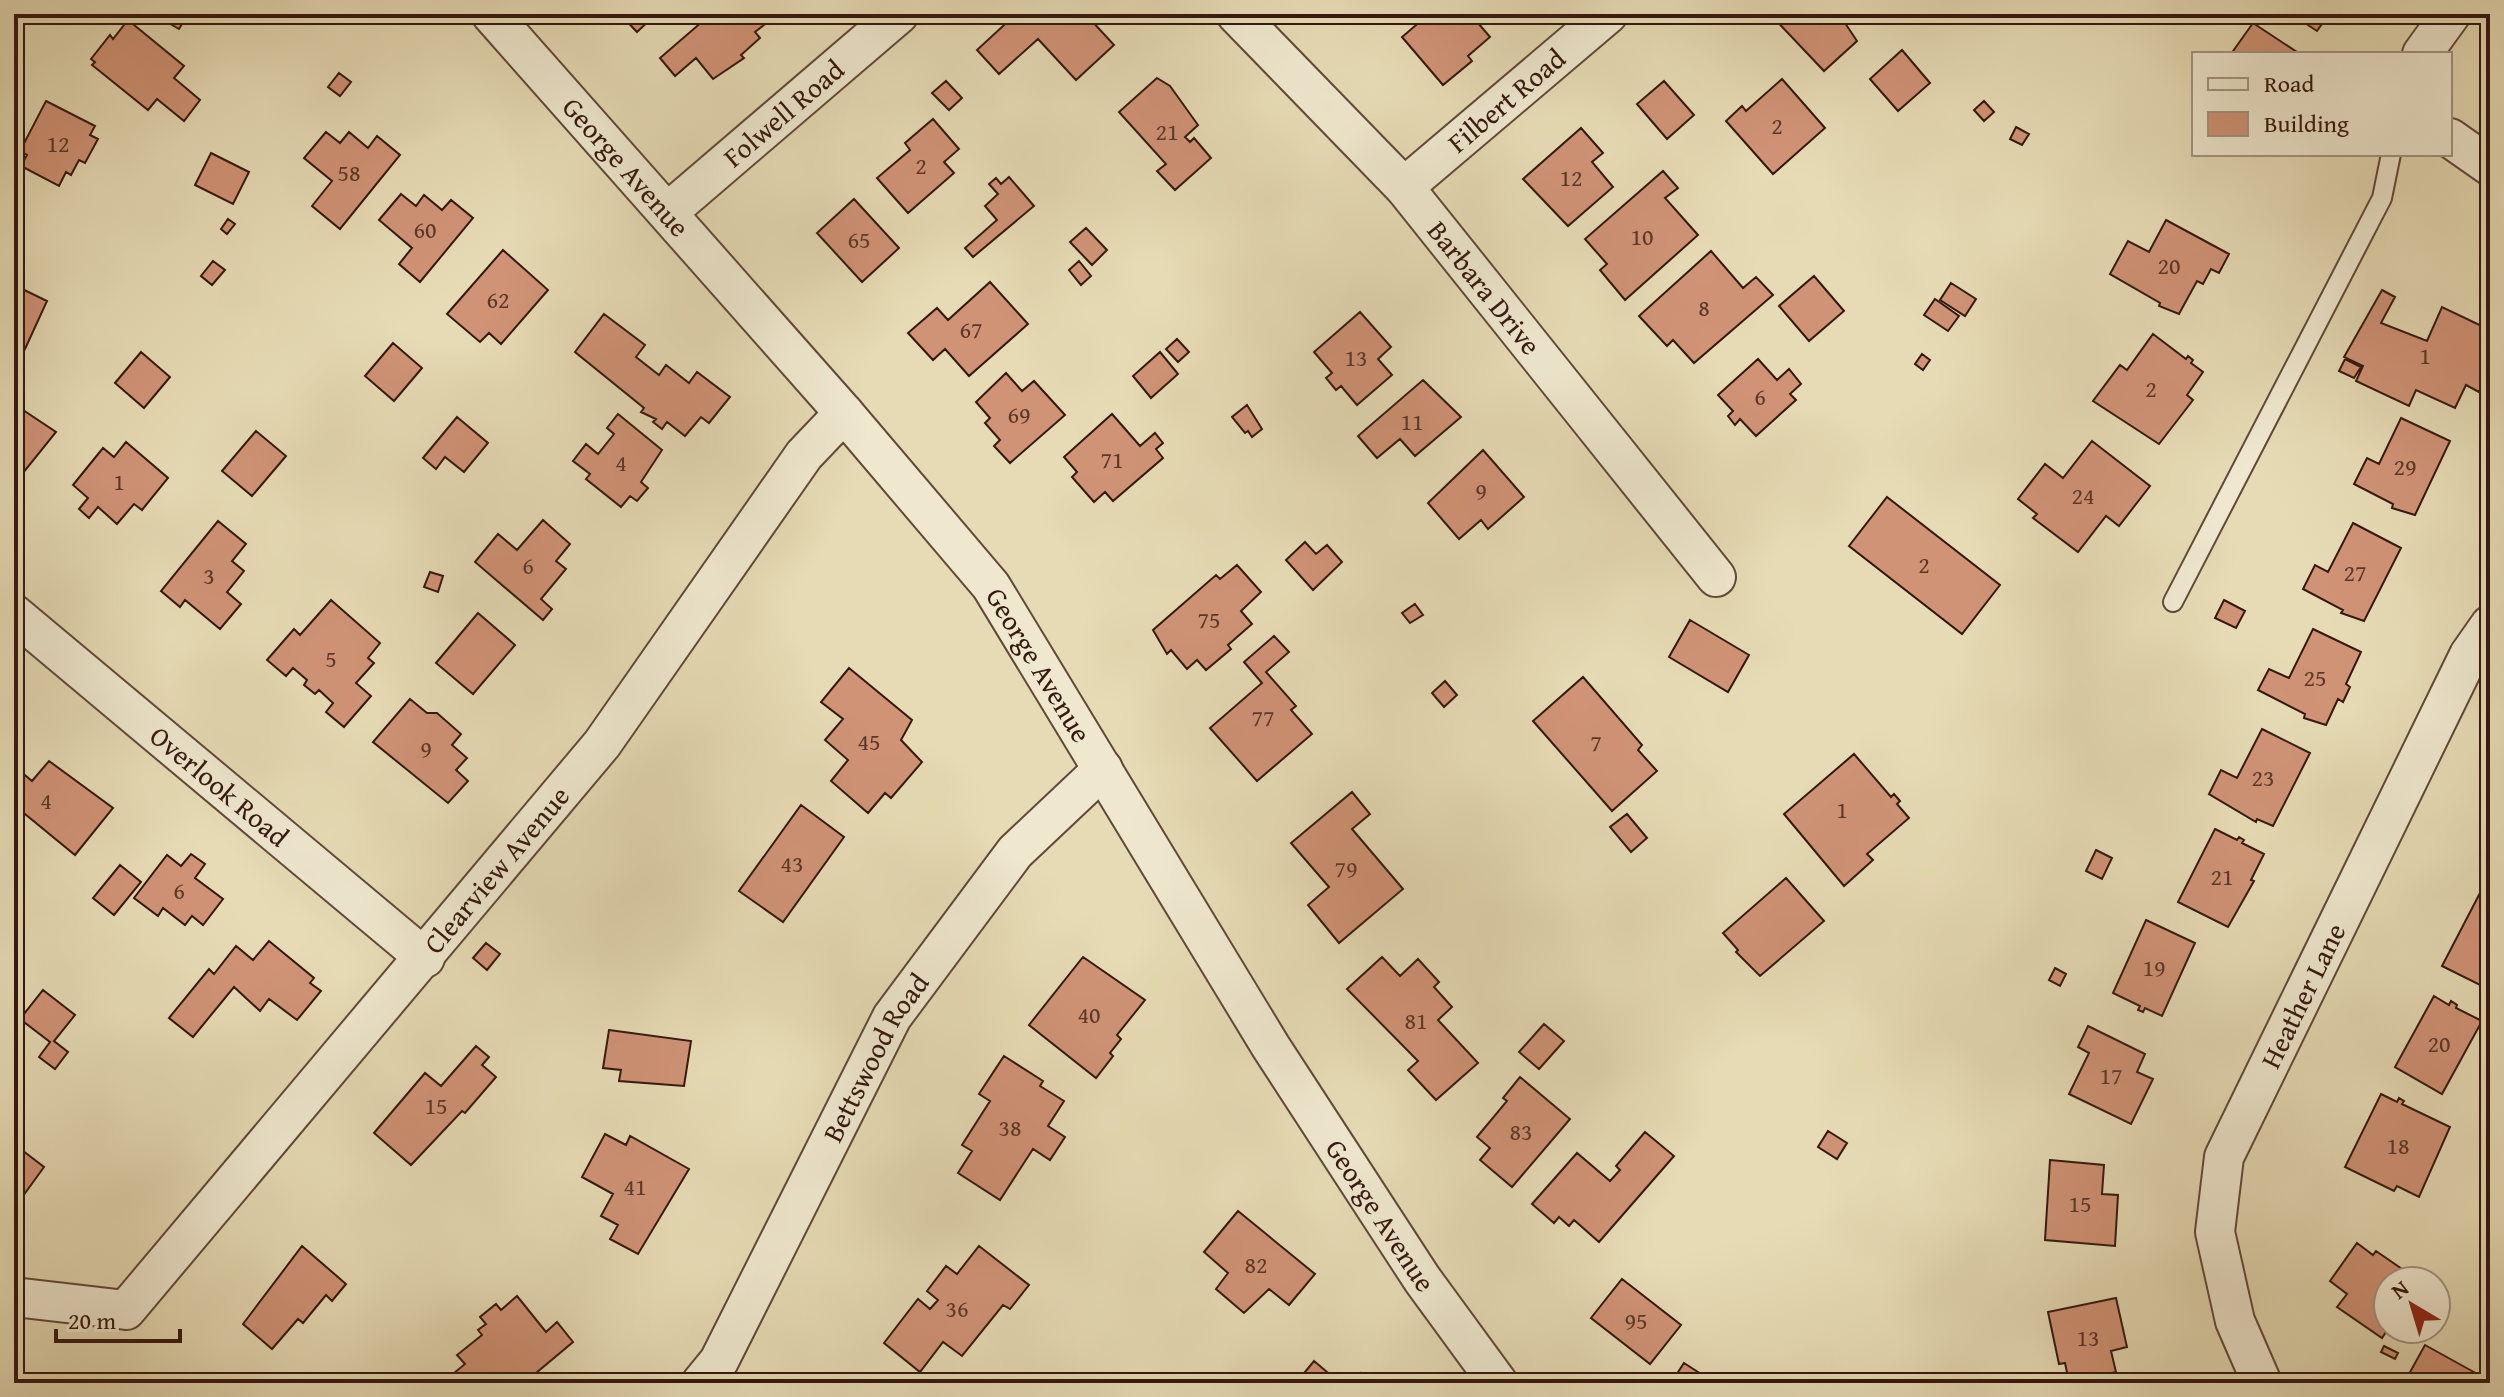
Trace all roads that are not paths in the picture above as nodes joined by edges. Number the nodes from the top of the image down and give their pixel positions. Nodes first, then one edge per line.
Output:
1 (491, 14) edge
2 (899, 14) edge
3 (1236, 14) edge
4 (1608, 14) edge
5 (2451, 14) edge
6 (2423, 52) edge
7 (2452, 139) edge
8 (2391, 156) edge
9 (2490, 166) edge
10 (1404, 187) junction
11 (668, 212) junction
12 (844, 413) junction
13 (1716, 577) dead end
14 (2173, 602) dead end
15 (14, 614) edge
16 (2490, 625) edge
17 (1103, 769) junction
18 (425, 958) junction
19 (14, 1297) edge
20 (701, 1383) edge
21 (1498, 1383) edge
22 (2262, 1383) edge

1 - 11 street, George Avenue
2 - 11 street, Folwell Road
3 - 10 street, Barbara Drive
4 - 10 street, Filbert Road
5 - 6 street
7 - 9 street
8 - 14 lane
10 - 13 street, Barbara Drive
11 - 12 street, George Avenue
12 - 17 street, George Avenue
12 - 18 street, Clearview Avenue
15 - 18 street, Overlook Road
16 - 22 street, Heather Lane
17 - 20 street, Bettswood Road
17 - 21 street, George Avenue
18 - 19 street, Clearview Avenue

